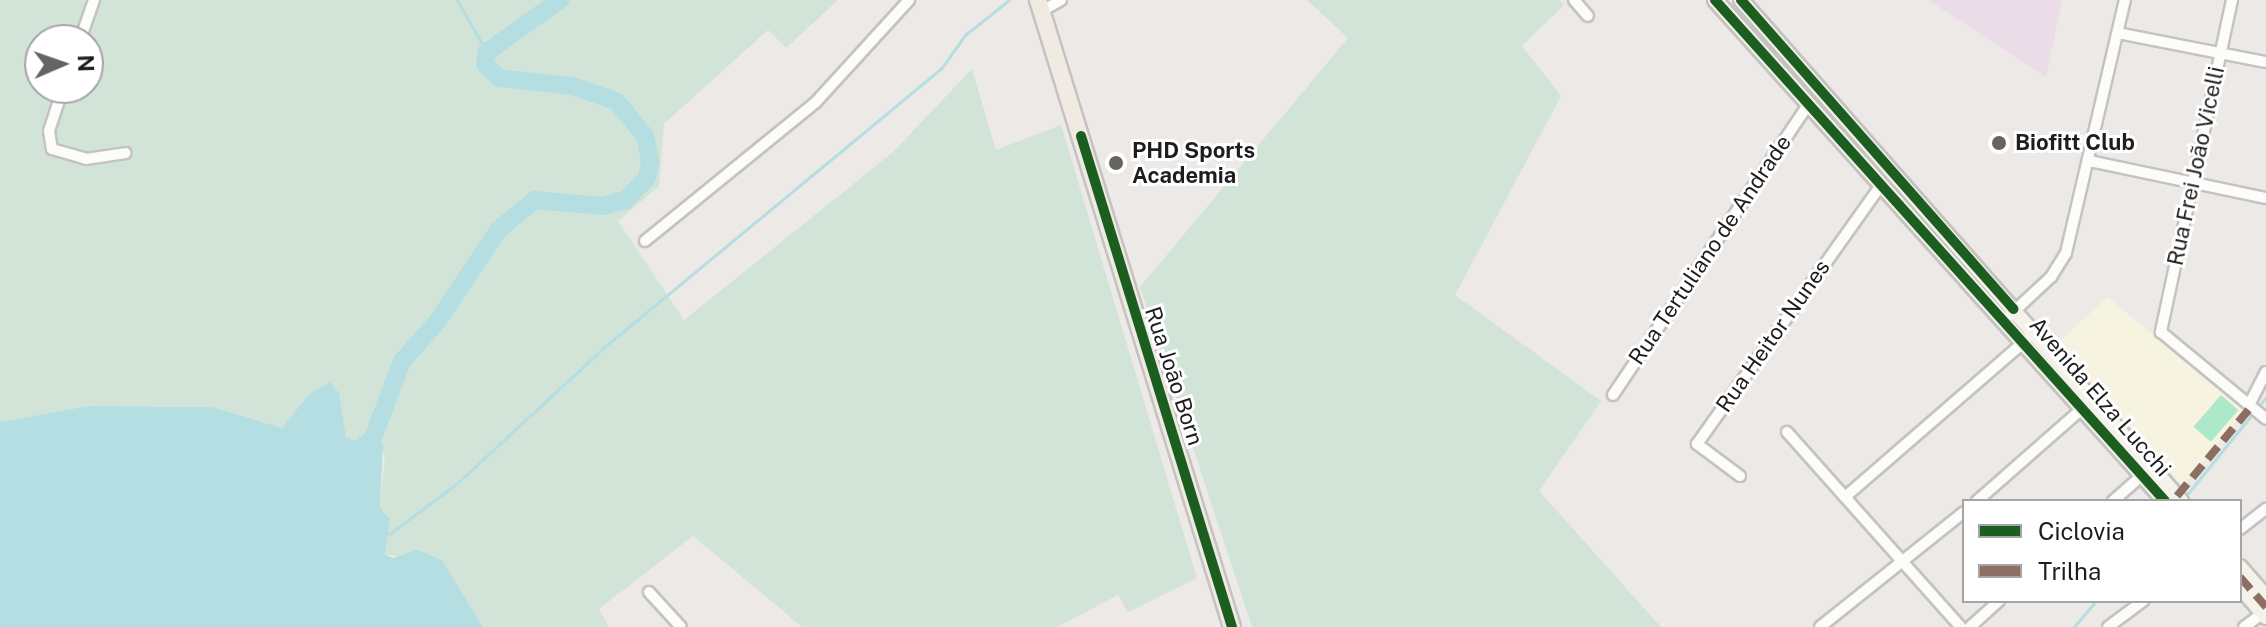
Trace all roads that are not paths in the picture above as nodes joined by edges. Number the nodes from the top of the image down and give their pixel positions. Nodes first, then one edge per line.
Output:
1 (94, 0) edge
2 (909, 0) edge
3 (1061, 0) edge
4 (1574, 0) edge
5 (1741, 0) edge
6 (2125, 0) edge
7 (2232, 0) edge
8 (1717, 1) edge
9 (1040, 6) edge
10 (1588, 16) dead end
11 (86, 24) edge
12 (2118, 33) junction
13 (2220, 55) junction
14 (2266, 62) edge
15 (58, 104) edge
16 (1808, 105) junction
17 (126, 153) dead end
18 (2089, 161) junction
19 (2193, 183) junction
20 (1881, 185) junction
21 (2266, 198) edge
22 (645, 241) dead end
23 (2010, 315) junction
24 (2029, 337) junction
25 (2266, 372) edge
26 (1613, 395) dead end
27 (2250, 406) junction
28 (2083, 408) junction
29 (2264, 417) edge
30 (1787, 432) dead end
31 (2147, 472) junction
32 (1740, 476) dead end
33 (1845, 497) junction
34 (1979, 499) edge
35 (2115, 499) edge
36 (2174, 499) edge
37 (2266, 509) edge
38 (1962, 514) edge
39 (2242, 527) edge
40 (1905, 563) junction
41 (2242, 569) edge
42 (2242, 589) edge
43 (649, 592) dead end
44 (2266, 597) edge
45 (1997, 603) edge
46 (2140, 603) edge
47 (2265, 615) edge
48 (1227, 625) edge
49 (681, 627) edge
50 (1820, 627) edge
51 (1961, 627) edge
52 (1970, 627) edge
53 (2108, 627) edge
54 (2244, 627) edge

1 - 11 street
2 - 22 street
3 - 9 street
4 - 10 street
5 - 23 main road, Avenida Elza Lucchi
6 - 12 street
7 - 13 street, Rua Frei João Vicelli
8 - 16 main road, Avenida Elza Lucchi
9 - 48 main road, Rua João Born
12 - 13 street
12 - 18 street
13 - 14 street
13 - 19 street, Rua Frei João Vicelli
15 - 17 street
16 - 20 main road, Avenida Elza Lucchi
16 - 26 street, Rua Tertuliano de Andrade
18 - 19 street
18 - 23 street
19 - 21 street
19 - 27 street, Rua Frei João Vicelli
20 - 23 main road, Avenida Elza Lucchi
20 - 32 street, Rua Heitor Nunes
23 - 24 main road, Avenida Elza Lucchi
24 - 28 main road, Avenida Elza Lucchi
24 - 31 main road, Avenida Elza Lucchi
24 - 33 street
25 - 27 street
27 - 29 street
28 - 31 main road, Avenida Elza Lucchi
28 - 34 street
30 - 33 street
31 - 35 street
31 - 36 main road, Avenida Elza Lucchi
33 - 40 street
37 - 39 street
38 - 40 street
40 - 50 street
40 - 51 street
41 - 44 main road
42 - 47 main road
43 - 49 street
45 - 52 street
46 - 53 street
47 - 54 street

